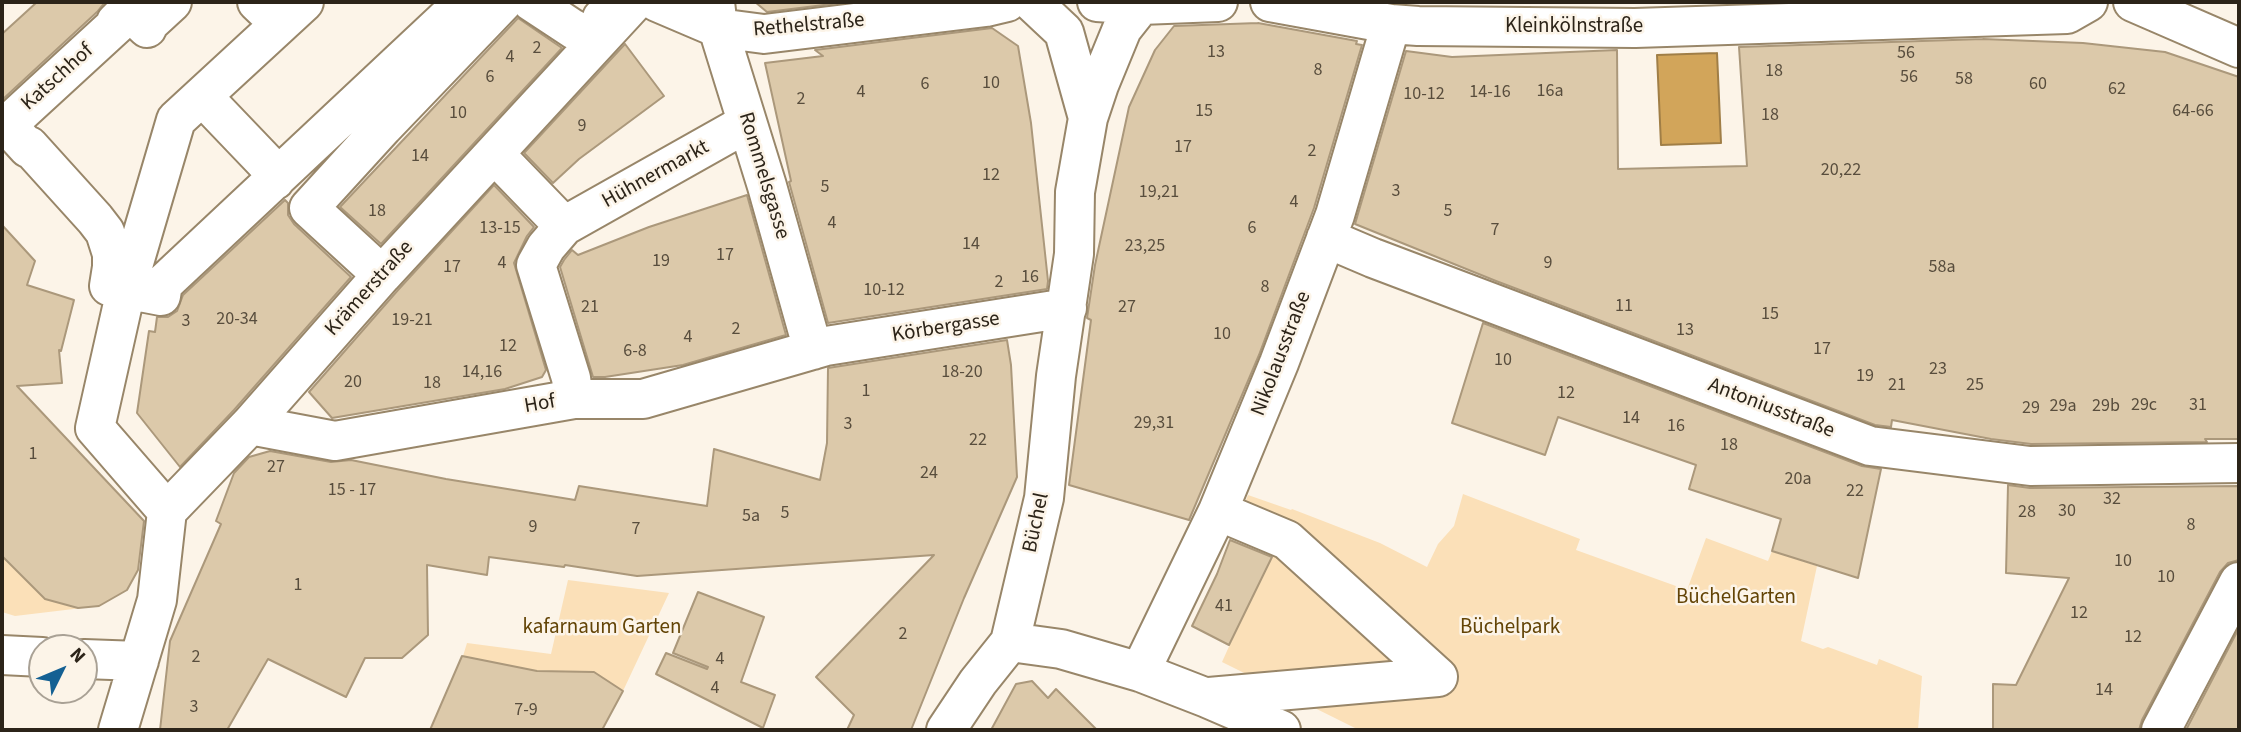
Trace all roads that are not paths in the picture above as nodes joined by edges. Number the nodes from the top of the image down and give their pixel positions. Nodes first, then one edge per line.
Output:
1 (172, 2) edge
2 (464, 2) edge
3 (503, 2) edge
4 (532, 2) edge
5 (657, 2) edge
6 (1007, 2) edge
7 (1032, 2) edge
8 (1097, 2) edge
9 (1217, 2) edge
10 (1270, 2) edge
11 (2088, 2) edge
12 (2133, 2) edge
13 (1141, 5) junction
14 (280, 9) edge
15 (608, 13) edge
16 (716, 15) edge
17 (1391, 24) junction
18 (2239, 48) edge
19 (202, 96) junction
20 (1088, 118) junction
21 (747, 123) junction
22 (492, 156) junction
23 (276, 173) junction
24 (309, 208) junction
25 (564, 226) junction
26 (1326, 238) junction
27 (382, 275) junction
28 (126, 290) junction
29 (1067, 308) junction
30 (819, 348) junction
31 (574, 399) junction
32 (250, 425) junction
33 (2239, 463) edge
34 (167, 511) junction
35 (1218, 511) junction
36 (2239, 582) edge
37 (1010, 642) junction
38 (2, 655) edge
39 (28, 656) edge
40 (98, 660) edge
41 (139, 661) junction
42 (1140, 672) junction
43 (1207, 698) junction
44 (118, 730) edge
45 (946, 730) edge
46 (1281, 730) edge
47 (2161, 730) edge

1 - 28 street, Katschhof
2 - 23 street
3 - 24 street
4 - 15 street
5 - 16 street, Rethelstraße
6 - 16 street, Rethelstraße
7 - 20 street, Büchel
8 - 13 street
9 - 13 street
10 - 17 street, Kleinkölnstraße
11 - 17 street, Kleinkölnstraße
12 - 18 street
13 - 20 street, Büchel
14 - 19 street
15 - 22 street, Krämerstraße
16 - 21 street, Rommelsgasse
17 - 26 street, Nikolausstraße
19 - 23 street
19 - 28 street
20 - 29 street, Büchel
21 - 25 street, Hühnermarkt
21 - 30 street, Rommelsgasse
22 - 25 street
22 - 27 street, Krämerstraße
23 - 24 street
23 - 28 street
24 - 27 street
25 - 31 street
26 - 33 street, Antoniusstraße
26 - 35 street, Nikolausstraße
27 - 32 street, Krämerstraße
28 - 34 street
29 - 30 street, Körbergasse
29 - 37 street, Büchel
30 - 31 street, Hof
31 - 32 street, Hof
32 - 34 street, Krämerstraße
34 - 41 street
35 - 42 street, Nikolausstraße
35 - 43 street
36 - 47 street
37 - 42 street
37 - 45 street
38 - 39 street
40 - 41 street
41 - 44 street
42 - 43 street
43 - 46 street

